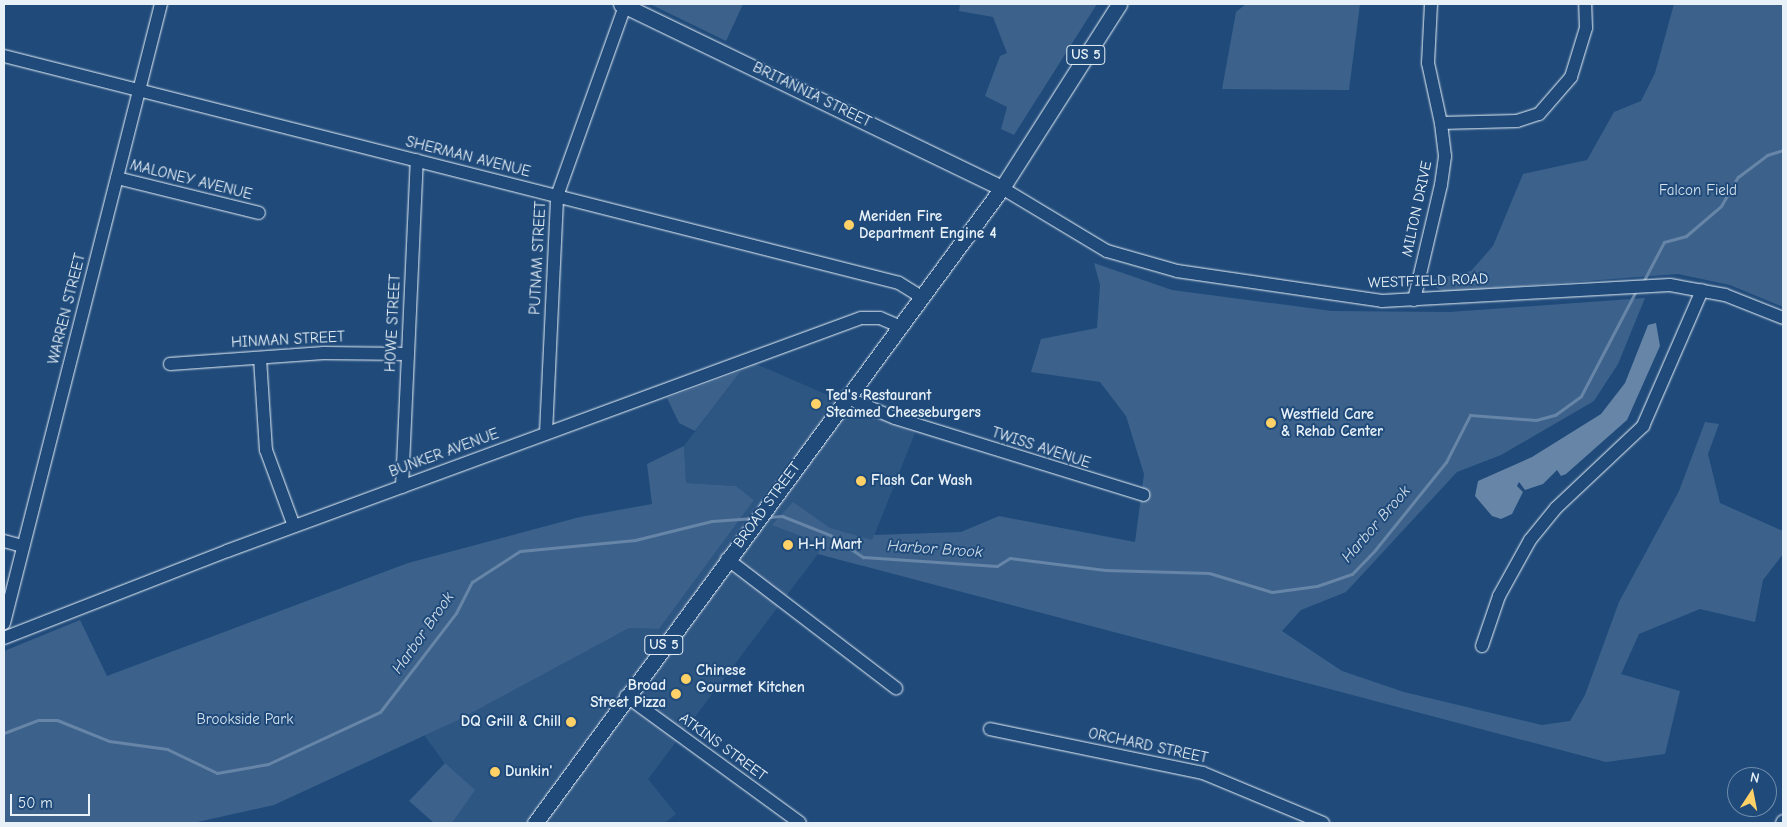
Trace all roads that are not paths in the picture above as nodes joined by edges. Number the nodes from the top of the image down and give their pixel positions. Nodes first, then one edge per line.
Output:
1 (161, 4) edge
2 (1119, 4) edge
3 (1431, 4) edge
4 (1585, 4) edge
5 (623, 5) edge
6 (4, 56) edge
7 (139, 90) junction
8 (1441, 123) junction
9 (417, 160) junction
10 (116, 178) junction
11 (1002, 188) junction
12 (558, 196) junction
13 (259, 213) dead end
14 (1702, 290) junction
15 (921, 297) junction
16 (1414, 300) junction
17 (1783, 318) edge
18 (899, 326) junction
19 (408, 354) junction
20 (260, 358) junction
21 (170, 364) dead end
22 (846, 397) junction
23 (546, 433) junction
24 (402, 487) junction
25 (1143, 495) dead end
26 (294, 526) junction
27 (4, 541) edge
28 (23, 546) junction
29 (727, 559) junction
30 (4, 623) edge
31 (4, 638) edge
32 (1482, 646) dead end
33 (896, 688) dead end
34 (626, 696) junction
35 (990, 729) dead end
36 (534, 823) edge
37 (800, 823) edge
38 (1323, 823) edge

1 - 7 street, WARREN STREET
2 - 11 main road, US 5
3 - 8 street, MILTON DRIVE
4 - 8 street
5 - 11 main road, BRITANNIA STREET
5 - 12 street, PUTNAM STREET
6 - 7 street, SHERMAN AVENUE
7 - 9 street, SHERMAN AVENUE
7 - 10 street, WARREN STREET
8 - 16 street, MILTON DRIVE
9 - 12 street, SHERMAN AVENUE
9 - 19 street, HOWE STREET
10 - 13 street, MALONEY AVENUE
10 - 28 street, WARREN STREET
11 - 15 main road, BROAD STREET / US 5
11 - 16 street, WESTFIELD ROAD
12 - 15 street, SHERMAN AVENUE
12 - 23 street, PUTNAM STREET
14 - 16 street, WESTFIELD ROAD
14 - 17 street, WESTFIELD ROAD
14 - 32 street
15 - 18 main road, BROAD STREET / US 5
18 - 22 main road, BROAD STREET / US 5
18 - 23 street, BUNKER AVENUE
19 - 20 street, HINMAN STREET
19 - 24 street, HOWE STREET
20 - 21 street, HINMAN STREET
20 - 26 street
22 - 25 street, TWISS AVENUE
22 - 29 main road, BROAD STREET / US 5
23 - 24 street, BUNKER AVENUE
24 - 26 street, BUNKER AVENUE
26 - 31 street, BUNKER AVENUE
27 - 28 street
28 - 30 street, WARREN STREET
29 - 33 street
29 - 34 main road, BROAD STREET / US 5
34 - 36 main road, BROAD STREET / US 5
34 - 37 street, ATKINS STREET
35 - 38 street, ORCHARD STREET

